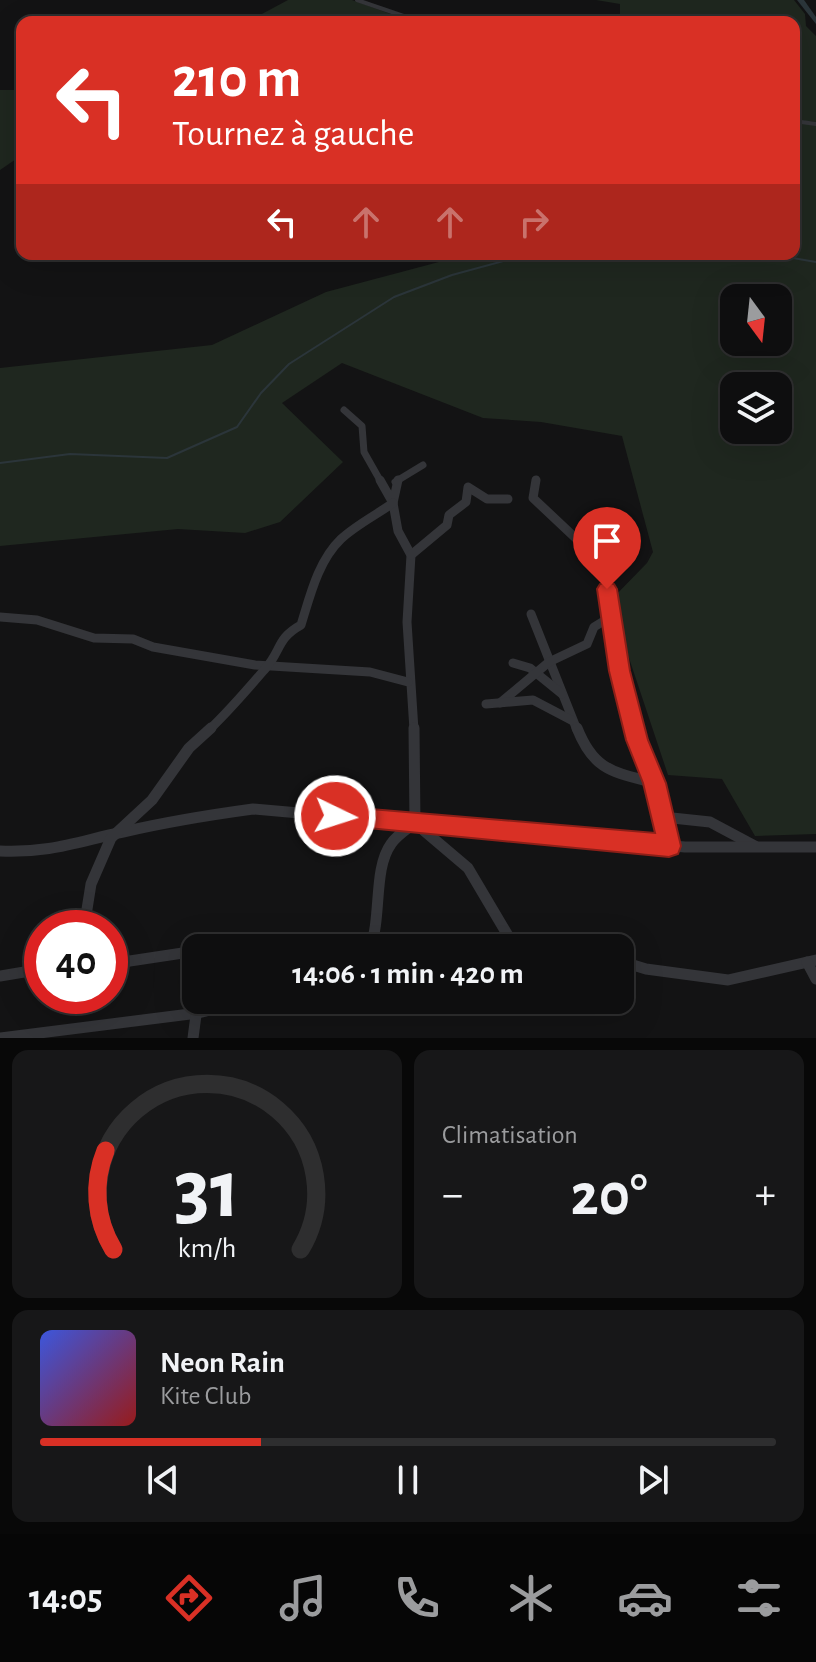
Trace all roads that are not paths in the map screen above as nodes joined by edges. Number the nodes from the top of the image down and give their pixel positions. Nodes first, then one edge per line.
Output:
1 (357, 0) edge
2 (404, 16) edge
3 (344, 410) dead end
4 (423, 465) dead end
5 (536, 480) dead end
6 (508, 499) dead end
7 (393, 503) junction
8 (411, 555) junction
9 (531, 614) dead end
10 (612, 616) junction
11 (0, 617) edge
12 (549, 662) junction
13 (513, 663) dead end
14 (268, 666) junction
15 (538, 674) junction
16 (408, 682) junction
17 (562, 694) junction
18 (500, 703) junction
19 (486, 704) dead end
20 (574, 721) junction
21 (655, 783) junction
22 (663, 817) junction
23 (415, 823) junction
24 (118, 833) junction
25 (669, 846) junction
26 (816, 847) edge
27 (759, 848) junction
28 (0, 851) edge
29 (87, 910) edge
30 (376, 934) edge
31 (504, 934) edge
32 (182, 953) edge
33 (128, 961) edge
34 (811, 961) edge
35 (634, 965) edge
36 (24, 972) edge
37 (0, 976) edge
38 (816, 979) edge
39 (182, 1010) edge
40 (197, 1014) edge
41 (0, 1038) edge
42 (193, 1038) edge

1 - 2 street
3 - 7 street
4 - 7 street
5 - 10 street
6 - 8 street
7 - 8 street
7 - 14 street
8 - 16 street
9 - 12 street
10 - 12 street
10 - 21 street
11 - 14 street
12 - 15 street
12 - 17 street
13 - 15 street
14 - 16 street
14 - 24 street
15 - 17 street
15 - 18 street
16 - 23 street
17 - 20 street
18 - 19 street
18 - 20 street
20 - 21 street
21 - 22 street
22 - 25 street
22 - 27 street
23 - 24 street
23 - 25 street
23 - 30 street
23 - 31 street
24 - 28 street
24 - 29 street
25 - 27 street
26 - 27 street
32 - 33 street
34 - 35 street
34 - 38 street
36 - 37 street
39 - 41 street
40 - 42 street

